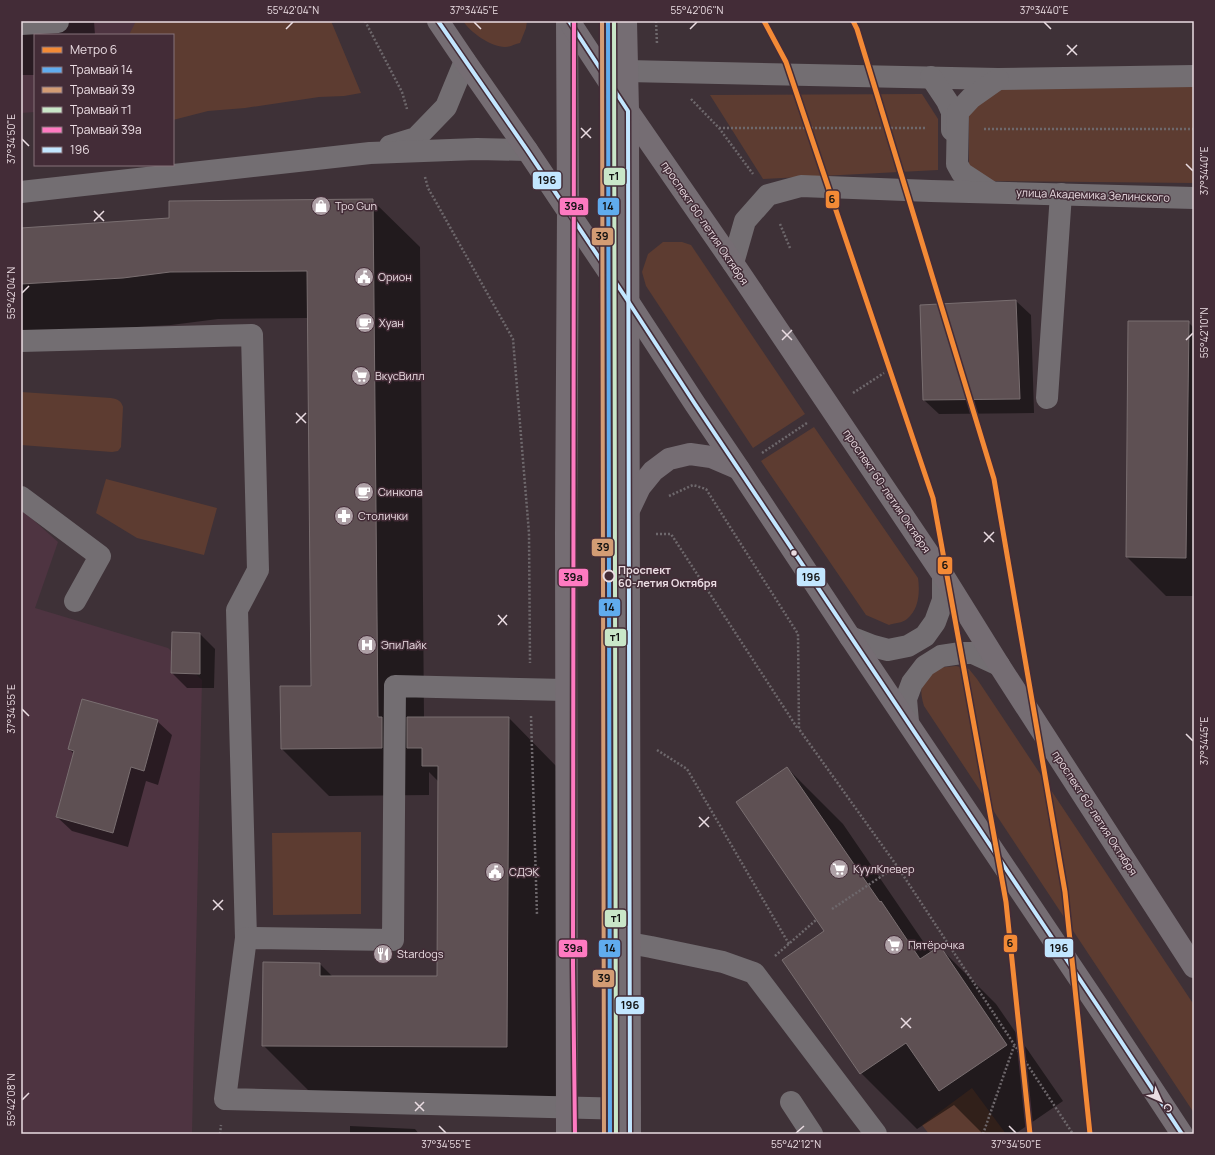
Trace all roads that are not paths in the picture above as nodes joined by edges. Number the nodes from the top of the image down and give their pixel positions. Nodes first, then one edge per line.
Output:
1 (58, 21) edge
2 (438, 21) edge
3 (568, 21) edge
4 (626, 21) edge
5 (21, 24) edge
6 (465, 62) junction
7 (627, 72) junction
8 (1194, 76) edge
9 (931, 78) junction
10 (998, 79) junction
11 (628, 112) junction
12 (418, 145) junction
13 (528, 150) junction
14 (931, 191) junction
15 (21, 192) edge
16 (991, 192) junction
17 (1061, 194) junction
18 (1194, 198) edge
19 (568, 211) junction
20 (733, 263) junction
21 (628, 301) junction
22 (21, 341) edge
23 (1047, 398) dead end
24 (739, 469) junction
25 (21, 497) edge
26 (629, 511) junction
27 (943, 575) junction
28 (75, 601) dead end
29 (850, 637) junction
30 (999, 665) junction
31 (566, 690) junction
32 (908, 722) junction
33 (246, 938) junction
34 (629, 943) junction
35 (1194, 967) edge
36 (791, 1102) dead end
37 (567, 1108) junction
38 (630, 1109) junction
39 (567, 1134) edge
40 (630, 1134) edge
41 (812, 1134) edge
42 (876, 1134) edge
43 (1182, 1134) edge

1 - 5 street
2 - 6 main road
3 - 11 main road, проспект 60-летия Октября
3 - 19 main road
4 - 7 main road
6 - 12 street
6 - 13 main road
7 - 9 street
7 - 11 main road
8 - 10 street
9 - 10 street
9 - 14 street
10 - 16 street
11 - 20 main road, проспект 60-летия Октября
11 - 21 main road
12 - 13 street
12 - 15 street
13 - 19 main road
14 - 16 street, улица Академика Зелинского
14 - 20 street, улица Академика Зелинского
16 - 17 street, улица Академика Зелинского
17 - 18 street, улица Академика Зелинского
17 - 23 street
19 - 21 main road
19 - 31 main road
20 - 27 main road, проспект 60-летия Октября
21 - 24 main road
21 - 26 main road
22 - 33 street
24 - 26 main road
24 - 29 main road
25 - 28 street
26 - 34 main road
27 - 29 street
27 - 30 main road, проспект 60-летия Октября
29 - 32 main road
30 - 32 street
30 - 35 main road, проспект 60-летия Октября
31 - 33 street
31 - 37 main road
32 - 43 main road
33 - 37 street
34 - 38 main road
34 - 42 street
36 - 41 street
37 - 38 street
37 - 39 main road
38 - 40 main road

